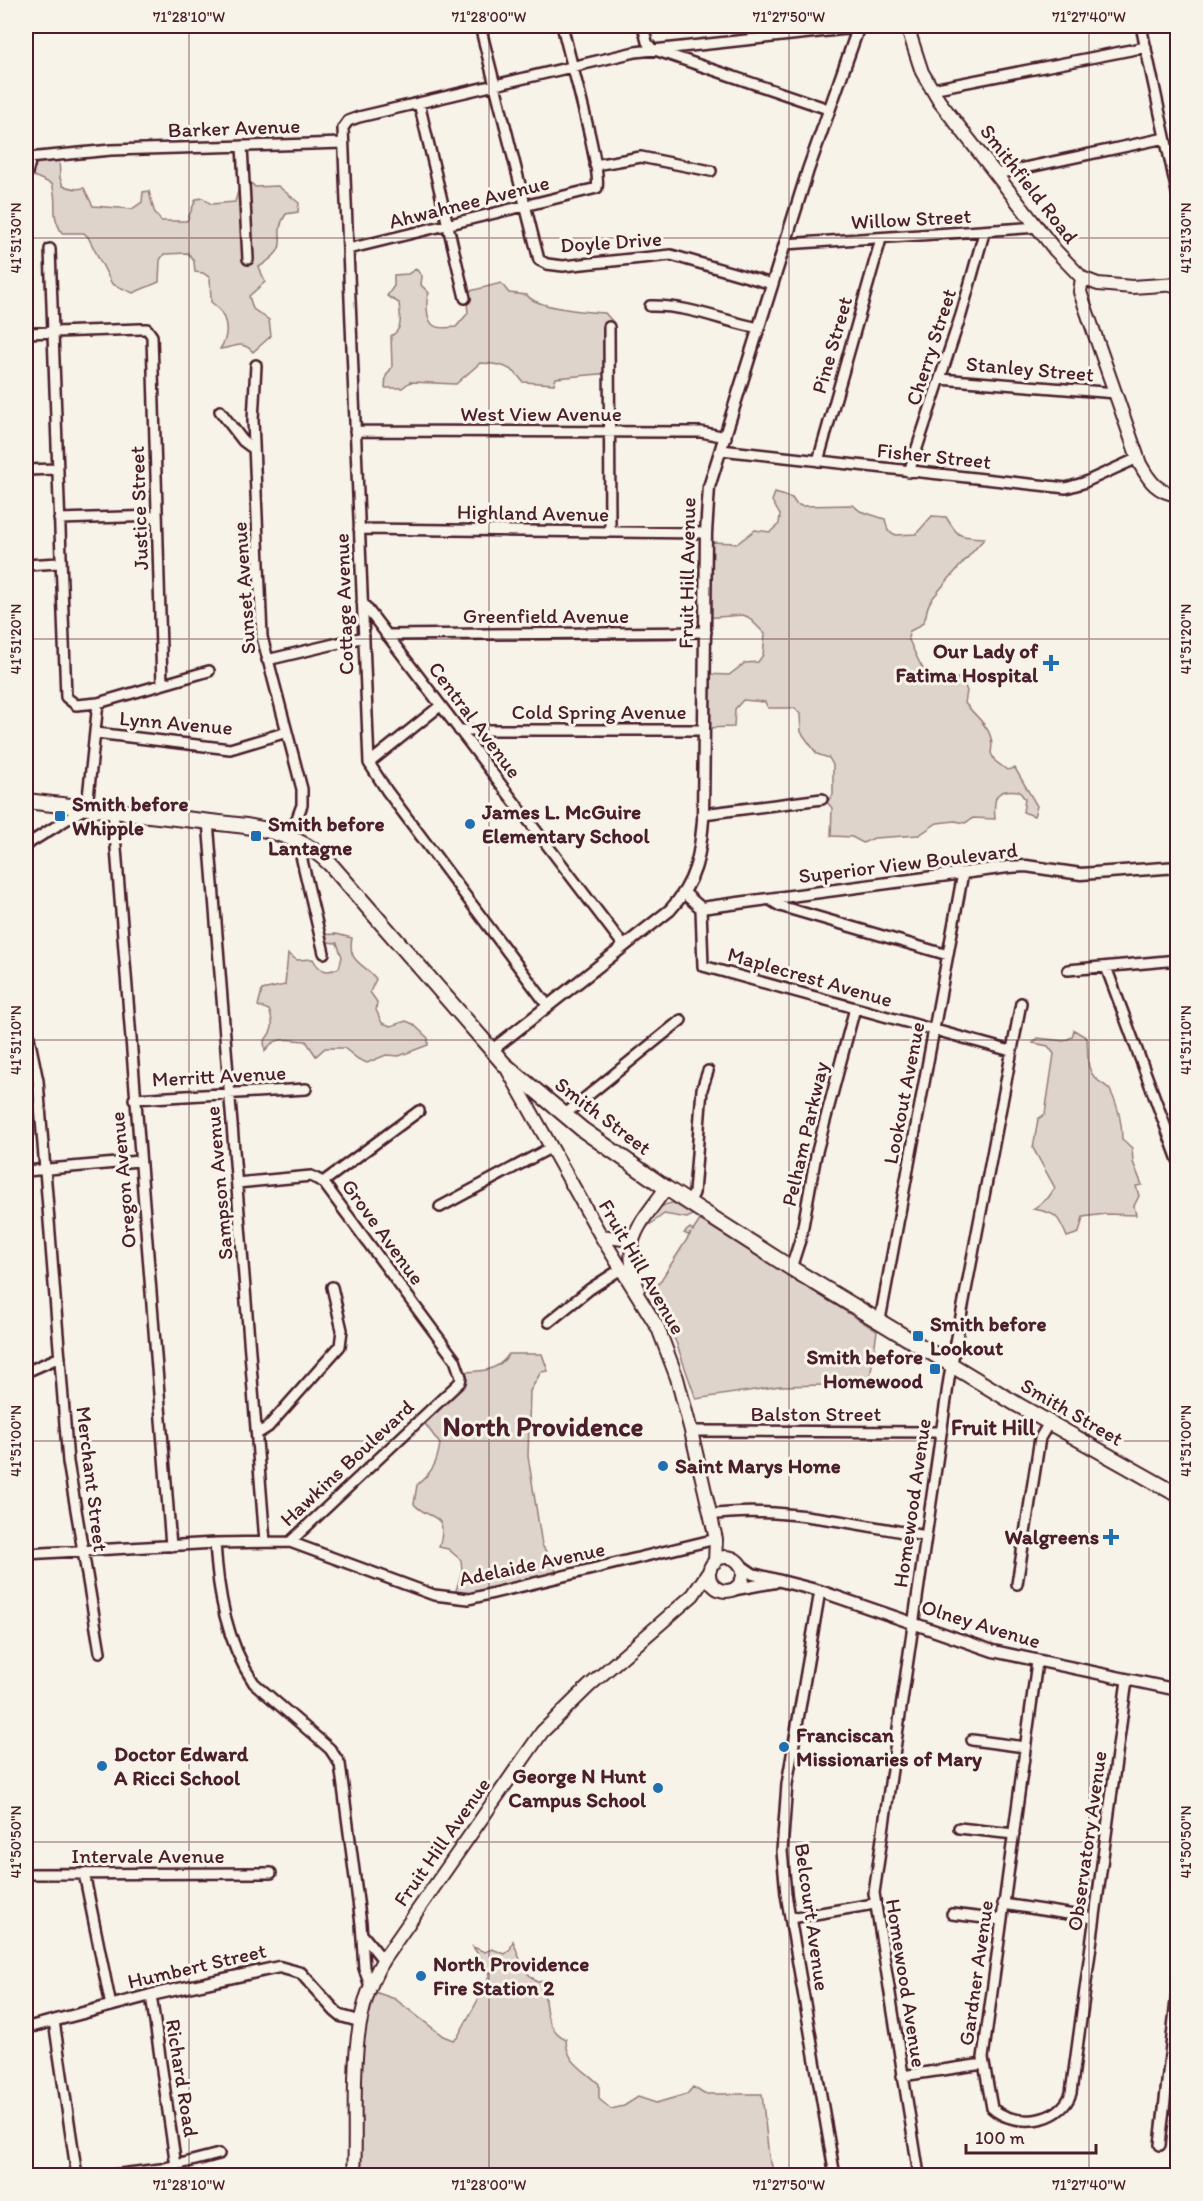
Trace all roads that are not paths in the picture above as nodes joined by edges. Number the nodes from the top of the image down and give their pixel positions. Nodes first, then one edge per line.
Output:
1 (480, 26) edge
2 (644, 26) edge
3 (907, 26) edge
4 (1141, 26) edge
5 (858, 28) edge
6 (562, 29) dead end
7 (1146, 47) junction
8 (652, 49) junction
9 (571, 65) junction
10 (494, 85) junction
11 (932, 89) junction
12 (419, 103) junction
13 (828, 109) junction
14 (1165, 138) junction
15 (343, 143) junction
16 (242, 146) junction
17 (27, 156) edge
18 (596, 165) junction
19 (711, 171) dead end
20 (26, 174) edge
21 (996, 174) junction
22 (1178, 197) edge
23 (524, 208) junction
24 (449, 226) junction
25 (1039, 227) junction
26 (984, 233) junction
27 (881, 239) junction
28 (785, 244) junction
29 (50, 249) dead end
30 (348, 249) junction
31 (248, 259) dead end
32 (1082, 278) junction
33 (772, 284) junction
34 (1178, 284) edge
35 (465, 298) dead end
36 (650, 306) dead end
37 (609, 327) dead end
38 (759, 328) junction
39 (52, 332) junction
40 (26, 333) edge
41 (256, 365) dead end
42 (940, 379) junction
43 (1116, 393) junction
44 (220, 411) dead end
45 (355, 431) junction
46 (610, 432) junction
47 (726, 436) junction
48 (254, 449) junction
49 (721, 450) junction
50 (1138, 458) junction
51 (818, 461) junction
52 (57, 469) junction
53 (26, 470) edge
54 (909, 472) junction
55 (1178, 495) edge
56 (157, 516) junction
57 (59, 519) junction
58 (359, 529) junction
59 (610, 532) junction
60 (706, 532) junction
61 (59, 563) junction
62 (26, 565) edge
63 (362, 602) junction
64 (706, 632) junction
65 (386, 635) junction
66 (364, 637) junction
67 (267, 660) junction
68 (209, 671) dead end
69 (162, 684) junction
70 (98, 704) junction
71 (440, 706) junction
72 (459, 730) junction
73 (703, 730) junction
74 (286, 732) junction
75 (96, 733) junction
76 (369, 763) junction
77 (822, 799) dead end
78 (26, 801) edge
79 (87, 807) junction
80 (113, 810) junction
81 (703, 814) junction
82 (208, 821) junction
83 (296, 840) junction
84 (26, 845) edge
85 (1178, 867) edge
86 (963, 873) junction
87 (684, 893) junction
88 (770, 900) junction
89 (701, 908) junction
90 (624, 946) junction
91 (324, 953) dead end
92 (948, 955) junction
93 (1178, 960) edge
94 (1106, 967) junction
95 (1068, 970) dead end
96 (1021, 1003) dead end
97 (548, 1006) junction
98 (855, 1008) junction
99 (681, 1020) dead end
100 (26, 1023) edge
101 (934, 1030) junction
102 (492, 1050) junction
103 (1011, 1051) junction
104 (504, 1064) junction
105 (708, 1071) dead end
106 (306, 1089) dead end
107 (230, 1094) junction
108 (134, 1099) junction
109 (419, 1111) dead end
110 (564, 1115) junction
111 (550, 1148) junction
112 (1178, 1160) edge
113 (139, 1161) junction
114 (45, 1170) junction
115 (26, 1171) edge
116 (323, 1182) junction
117 (237, 1183) junction
118 (666, 1188) junction
119 (689, 1203) junction
120 (440, 1207) dead end
121 (634, 1234) junction
122 (601, 1236) junction
123 (792, 1268) junction
124 (621, 1269) junction
125 (332, 1287) dead end
126 (640, 1296) junction
127 (880, 1320) junction
128 (549, 1322) dead end
129 (60, 1357) junction
130 (951, 1365) junction
131 (26, 1372) edge
132 (461, 1377) joint
133 (1049, 1424) junction
134 (691, 1431) junction
135 (940, 1432) junction
136 (257, 1434) junction
137 (1178, 1495) edge
138 (710, 1515) junction
139 (926, 1536) junction
140 (716, 1539) junction
141 (265, 1542) junction
142 (290, 1542) junction
143 (214, 1543) junction
144 (171, 1546) junction
145 (82, 1552) junction
146 (26, 1554) edge
147 (729, 1558) junction
148 (740, 1565) junction
149 (713, 1566) junction
150 (778, 1582) junction
151 (1017, 1584) dead end
152 (725, 1590) junction
153 (820, 1592) junction
154 (693, 1595) junction
155 (913, 1625) junction
156 (100, 1652) dead end
157 (1037, 1662) junction
158 (1128, 1680) junction
159 (1178, 1690) edge
160 (972, 1740) dead end
161 (1025, 1747) junction
162 (959, 1828) dead end
163 (1014, 1834) junction
164 (271, 1873) dead end
165 (26, 1874) edge
166 (84, 1874) junction
167 (874, 1904) junction
168 (1004, 1904) junction
169 (952, 1914) dead end
170 (790, 1918) junction
171 (1094, 1918) junction
172 (1001, 1920) junction
173 (362, 1934) junction
174 (383, 1960) junction
175 (1178, 1983) edge
176 (370, 1986) junction
177 (151, 1995) junction
178 (111, 2006) junction
179 (1082, 2007) joint
180 (54, 2021) junction
181 (359, 2021) junction
182 (26, 2028) edge
183 (983, 2064) junction
184 (902, 2076) junction
185 (1160, 2145) dead end
186 (219, 2154) dead end
187 (176, 2166) junction
188 (77, 2175) edge
189 (104, 2175) edge
190 (354, 2175) edge
191 (836, 2175) edge
192 (919, 2175) edge

1 - 10 street, Doyle Drive
2 - 8 street
3 - 11 main road, Smithfield Road
4 - 7 street
5 - 8 street
5 - 13 street, Fruit Hill Avenue
6 - 9 street
7 - 11 street
7 - 14 street
8 - 9 street
8 - 13 street
9 - 10 street
9 - 18 street
10 - 12 street
10 - 23 street, Doyle Drive
11 - 21 main road, Smithfield Road
12 - 15 street
12 - 24 street
13 - 28 street, Fruit Hill Avenue
14 - 21 street
14 - 22 street
15 - 16 street, Barker Avenue
15 - 30 street, Cottage Avenue
16 - 17 street, Barker Avenue
16 - 31 street
17 - 20 street
18 - 19 street
18 - 23 street, Ahwahnee Avenue
21 - 25 main road, Smithfield Road
23 - 24 street, Ahwahnee Avenue
23 - 33 street, Doyle Drive
24 - 30 street, Ahwahnee Avenue
24 - 35 street
25 - 26 street, Willow Street
25 - 32 main road, Smithfield Road
26 - 27 street, Willow Street
26 - 42 street, Cherry Street
27 - 28 street, Willow Street
27 - 51 street, Pine Street
28 - 33 street, Fruit Hill Avenue
29 - 39 street
30 - 45 street, Cottage Avenue
32 - 34 main road
32 - 43 main road
33 - 38 street, Fruit Hill Avenue
36 - 38 street
37 - 46 street
38 - 47 street, Fruit Hill Avenue
39 - 40 street
39 - 52 street
39 - 56 street, Justice Street
41 - 48 street, Sunset Avenue
42 - 43 street, Stanley Street
42 - 54 street, Cherry Street
43 - 50 main road
44 - 48 street
45 - 46 street, West View Avenue
45 - 58 street, Cottage Avenue
46 - 47 street, West View Avenue
46 - 59 street
47 - 49 street, Fruit Hill Avenue
48 - 67 street, Sunset Avenue
49 - 51 street, Fisher Street
49 - 60 street, Fruit Hill Avenue
50 - 54 street, Fisher Street
50 - 55 main road
51 - 54 street, Fisher Street
52 - 53 street
52 - 57 street
56 - 57 street
56 - 69 street, Justice Street
57 - 61 street
58 - 59 street, Highland Avenue
58 - 63 street, Cottage Avenue
59 - 60 street, Highland Avenue
60 - 64 street, Fruit Hill Avenue
61 - 62 street
61 - 70 street
63 - 65 street, Central Avenue
63 - 66 street, Cottage Avenue
64 - 65 street, Greenfield Avenue
64 - 73 street, Fruit Hill Avenue
65 - 71 street, Central Avenue
66 - 67 street
66 - 76 street, Cottage Avenue
67 - 74 street, Sunset Avenue
68 - 69 street
69 - 70 street
70 - 75 street
71 - 72 street, Central Avenue
71 - 76 street
72 - 73 street, Cold Spring Avenue
72 - 90 street, Central Avenue
73 - 81 street, Fruit Hill Avenue
74 - 75 street, Lynn Avenue
74 - 83 street, Sunset Avenue
75 - 79 street
76 - 97 street
77 - 81 street
78 - 79 main road, Smith Street
79 - 80 main road, Smith Street
79 - 84 street
80 - 82 main road, Smith Street
80 - 108 street, Oregon Avenue
81 - 87 street, Fruit Hill Avenue
82 - 83 main road, Smith Street
82 - 107 street, Sampson Avenue
83 - 91 street
83 - 102 main road, Smith Street
85 - 86 street, Superior View Boulevard
86 - 88 street, Superior View Boulevard
86 - 92 street, Lookout Avenue
87 - 89 street
87 - 90 street, Fruit Hill Avenue
88 - 89 street, Superior View Boulevard
88 - 92 street
89 - 98 street, Maplecrest Avenue
90 - 97 street, Fruit Hill Avenue
92 - 101 street, Lookout Avenue
93 - 94 street
94 - 95 street
94 - 112 street
96 - 103 street, Homewood Avenue
97 - 102 street, Fruit Hill Avenue
98 - 101 street, Maplecrest Avenue
98 - 123 street, Pelham Parkway
99 - 110 street
100 - 114 street, Merchant Street
101 - 103 street, Maplecrest Avenue
101 - 127 street, Lookout Avenue
102 - 104 main road, Smith Street
103 - 130 street, Homewood Avenue
104 - 110 main road, Smith Street
104 - 111 main road, Fruit Hill Avenue
105 - 119 street
106 - 107 street, Merritt Avenue
107 - 108 street, Merritt Avenue
107 - 117 street, Sampson Avenue
108 - 113 street, Oregon Avenue
109 - 116 street
110 - 118 main road, Smith Street
111 - 120 street
111 - 122 main road, Fruit Hill Avenue
113 - 114 street
113 - 144 street, Oregon Avenue
114 - 115 street
114 - 129 street, Merchant Street
116 - 117 street, Grove Avenue
116 - 132 street, Grove Avenue
117 - 136 street, Sampson Avenue
118 - 119 main road, Smith Street
118 - 121 main road
119 - 123 main road, Smith Street
121 - 122 main road
121 - 126 main road
122 - 124 main road, Fruit Hill Avenue
123 - 127 main road, Smith Street
124 - 126 main road, Fruit Hill Avenue
124 - 128 street
125 - 136 street
126 - 134 main road, Fruit Hill Avenue
127 - 130 main road, Smith Street
129 - 131 street
129 - 145 street, Merchant Street
130 - 133 main road, Smith Street
130 - 135 street, Homewood Avenue
132 - 142 street, Hawkins Boulevard
133 - 137 main road, Smith Street
133 - 151 street
134 - 135 street, Balston Street
134 - 138 main road, Fruit Hill Avenue
135 - 139 street, Homewood Avenue
136 - 141 street, Sampson Avenue
138 - 139 street
138 - 140 main road, Fruit Hill Avenue
139 - 155 street, Homewood Avenue
140 - 142 street, Adelaide Avenue
140 - 147 main road, Fruit Hill Avenue
140 - 149 main road, Fruit Hill Avenue
141 - 142 street, Hawkins Boulevard
141 - 143 street, Hawkins Boulevard
143 - 144 street, Hawkins Boulevard
143 - 173 street
144 - 145 street, Hawkins Boulevard
145 - 146 street, Hawkins Boulevard
145 - 156 street, Merchant Street
147 - 148 main road
147 - 149 main road
148 - 150 street, Olney Avenue
148 - 152 main road
149 - 152 main road
149 - 154 main road, Fruit Hill Avenue
150 - 152 street, Olney Avenue
150 - 153 street, Olney Avenue
152 - 154 main road, Fruit Hill Avenue
153 - 155 street, Olney Avenue
153 - 170 street, Belcourt Avenue
154 - 174 main road, Fruit Hill Avenue
155 - 157 street, Olney Avenue
155 - 167 street, Homewood Avenue
157 - 158 street, Olney Avenue
157 - 161 street, Gardner Avenue
158 - 159 street, Olney Avenue
158 - 171 street, Observatory Avenue
160 - 161 street
161 - 163 street, Gardner Avenue
162 - 163 street
163 - 168 street, Gardner Avenue
164 - 166 street, Intervale Avenue
165 - 166 street, Intervale Avenue
166 - 178 street
167 - 170 street
167 - 184 street, Homewood Avenue
168 - 171 street
168 - 172 street, Gardner Avenue
169 - 172 street
170 - 191 street, Belcourt Avenue
171 - 179 street, Observatory Avenue
172 - 183 street, Gardner Avenue
173 - 174 street
173 - 176 street
174 - 176 main road, Fruit Hill Avenue
175 - 185 street
176 - 181 main road, Fruit Hill Avenue
177 - 178 street, Humbert Street
177 - 181 street, Humbert Street
177 - 187 street, Richard Road
178 - 180 street, Humbert Street
179 - 183 street, Gardner Avenue
180 - 182 street, Humbert Street
180 - 188 street
181 - 190 main road, Fruit Hill Avenue
183 - 184 street
184 - 192 street, Homewood Avenue
186 - 187 street
187 - 189 street

